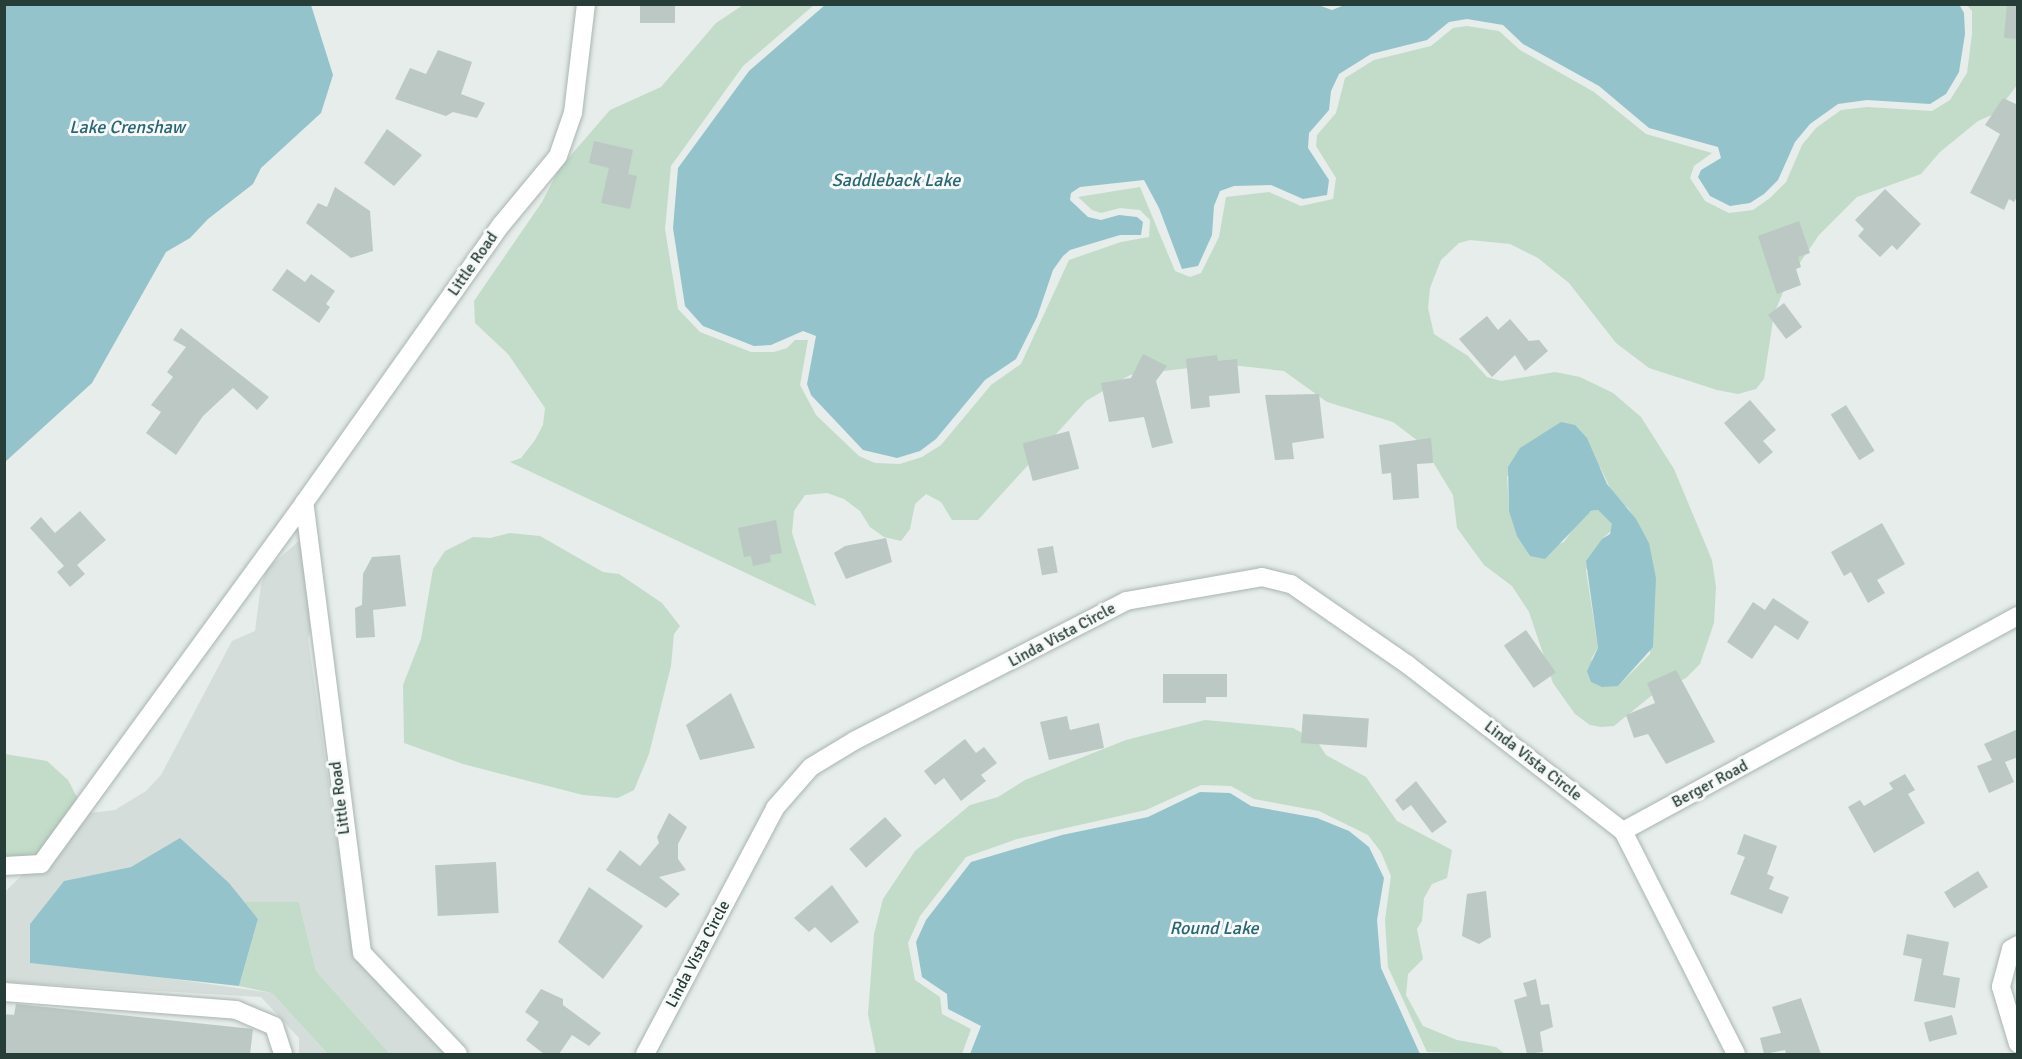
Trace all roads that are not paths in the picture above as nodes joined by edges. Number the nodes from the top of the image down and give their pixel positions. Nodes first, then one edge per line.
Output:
1 (586, 4) edge
2 (304, 503) junction
3 (2018, 616) edge
4 (1623, 831) junction
5 (4, 866) edge
6 (2018, 945) edge
7 (4, 992) edge
8 (2018, 1044) edge
9 (283, 1054) edge
10 (458, 1054) edge
11 (645, 1054) edge
12 (1736, 1054) edge

1 - 2 street, Little Road
2 - 5 street, Little Road
2 - 10 street, Little Road
3 - 4 street, Berger Road
4 - 11 street, Linda Vista Circle
4 - 12 street
6 - 8 street
7 - 9 street

